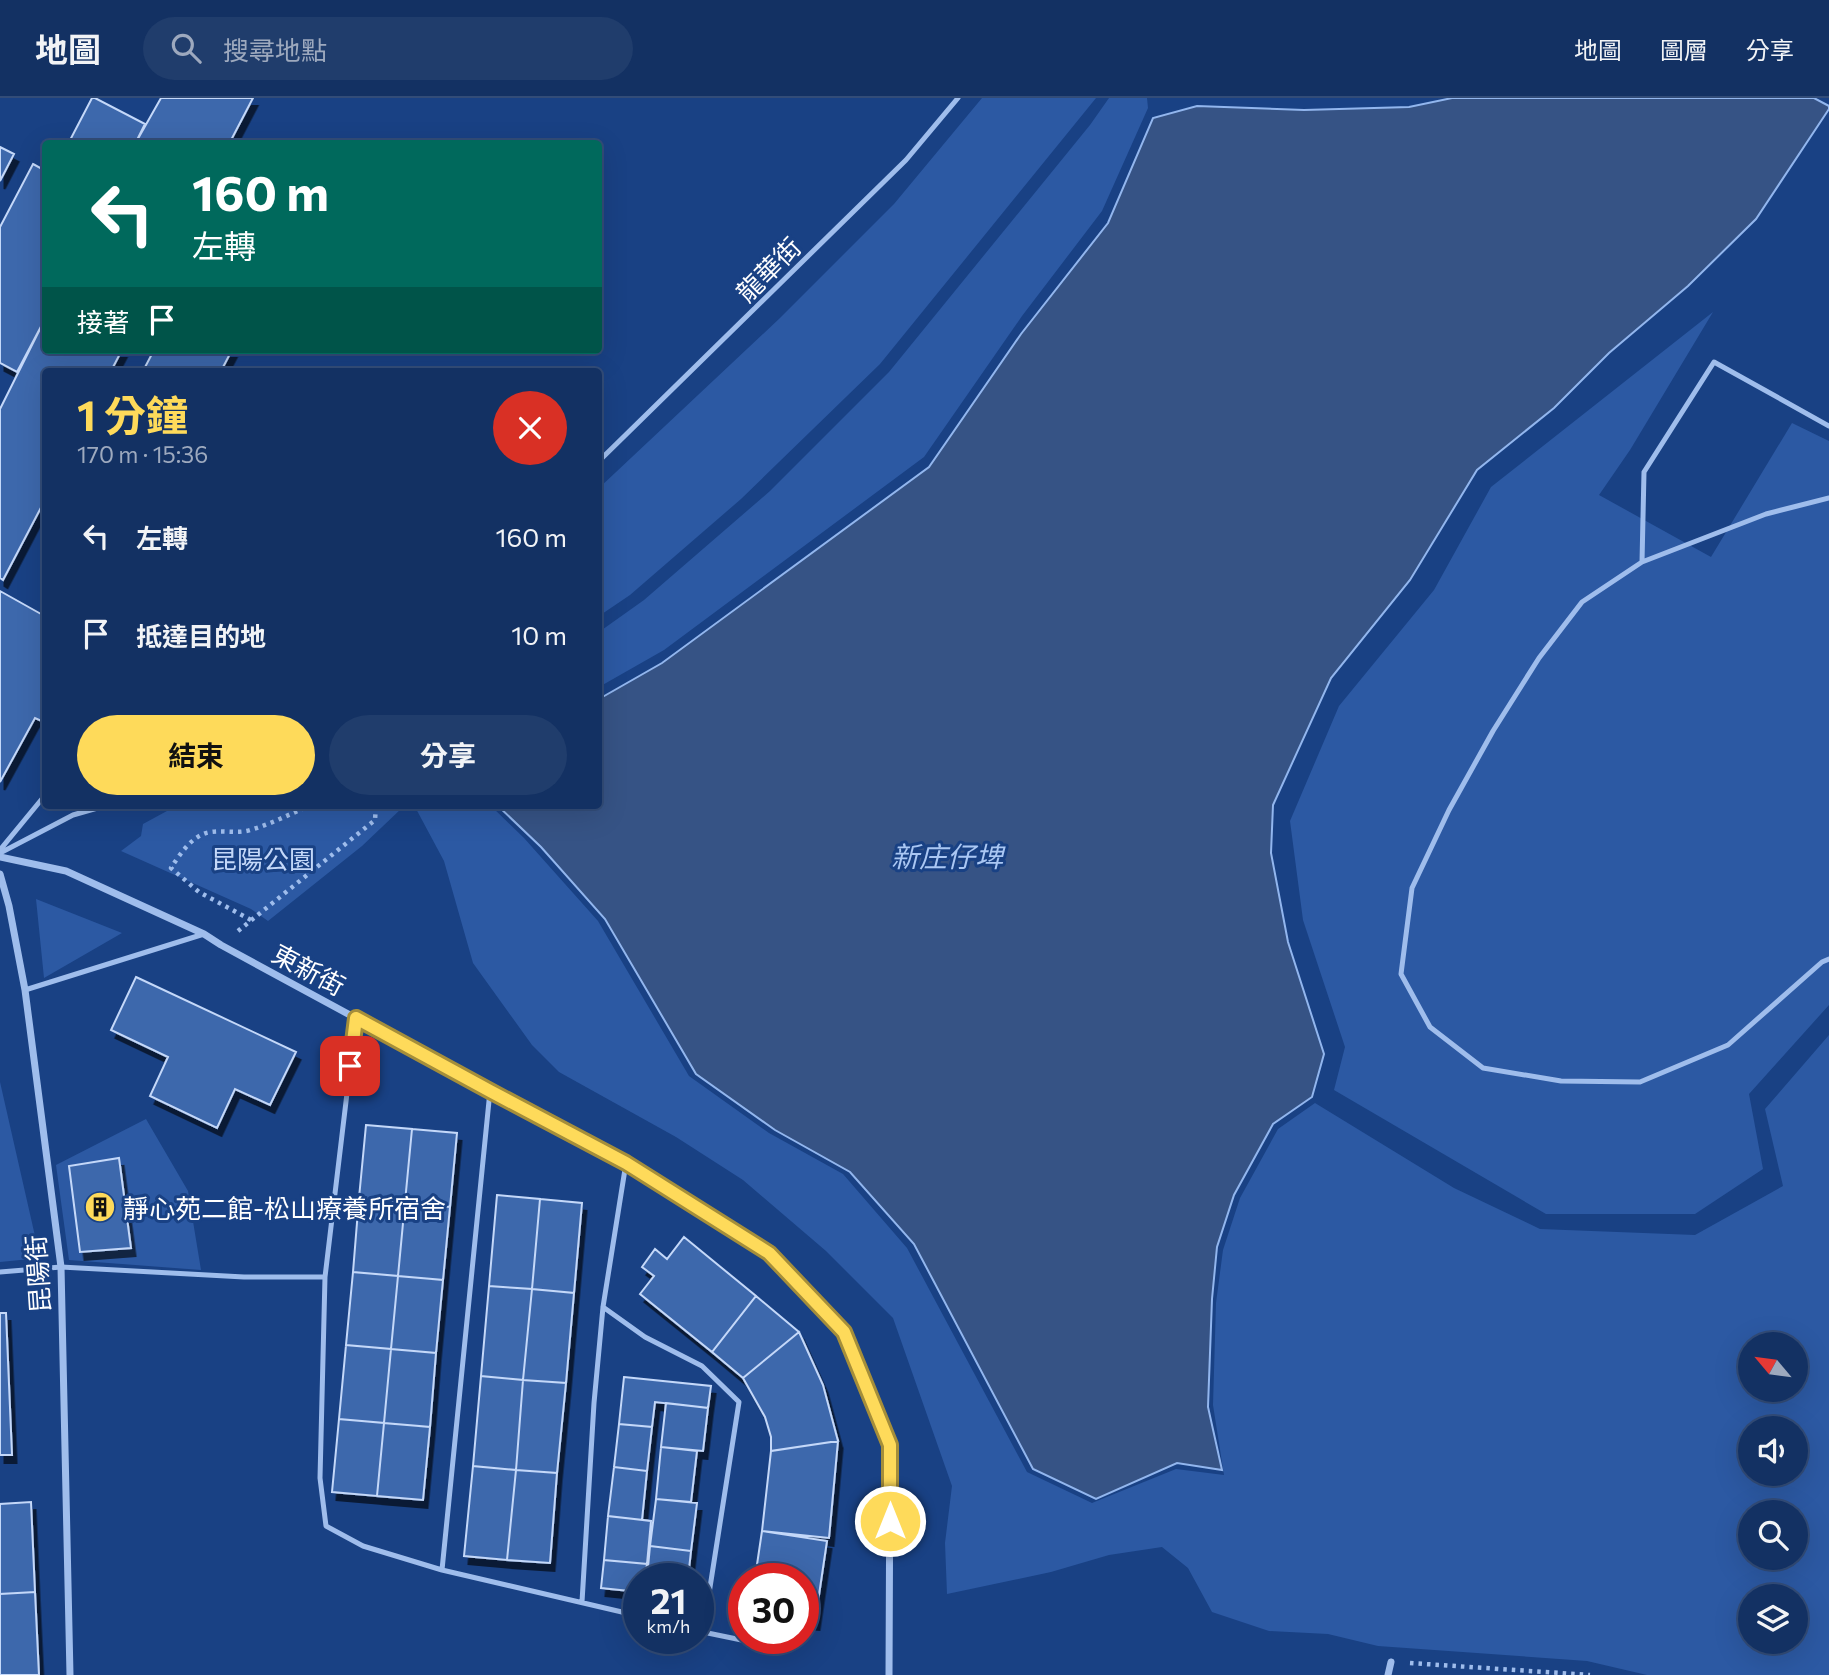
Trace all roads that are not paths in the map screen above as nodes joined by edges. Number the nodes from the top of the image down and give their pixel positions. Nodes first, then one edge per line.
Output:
1 (958, 98) edge
2 (1829, 426) edge
3 (602, 458) edge
4 (1829, 498) edge
5 (1642, 562) junction
6 (42, 799) edge
7 (95, 809) edge
8 (0, 853) edge
9 (0, 874) edge
10 (204, 934) junction
11 (1829, 959) edge
12 (25, 990) junction
13 (356, 1018) junction
14 (490, 1091) junction
15 (626, 1163) junction
16 (61, 1267) junction
17 (0, 1272) edge
18 (325, 1277) junction
19 (603, 1307) junction
20 (712, 1563) edge
21 (442, 1570) junction
22 (582, 1602) junction
23 (623, 1612) edge
24 (1391, 1662) road end
25 (70, 1675) edge
26 (889, 1675) edge
27 (1388, 1675) edge

1 - 3 lane, 龍華街
2 - 5 lane
4 - 5 lane
5 - 11 lane
6 - 8 lane
7 - 8 lane
8 - 10 street, 東新街
9 - 12 street, 昆陽街
10 - 12 lane
10 - 13 street, 東新街
12 - 16 street, 昆陽街
13 - 14 street, 東新街
13 - 18 lane
14 - 15 street, 東新街
14 - 21 lane
15 - 19 lane
15 - 26 street, 東新街
16 - 17 lane
16 - 18 lane
16 - 25 street, 昆陽街
18 - 21 lane
19 - 20 lane
19 - 22 lane
21 - 22 lane
22 - 23 lane
24 - 27 street

